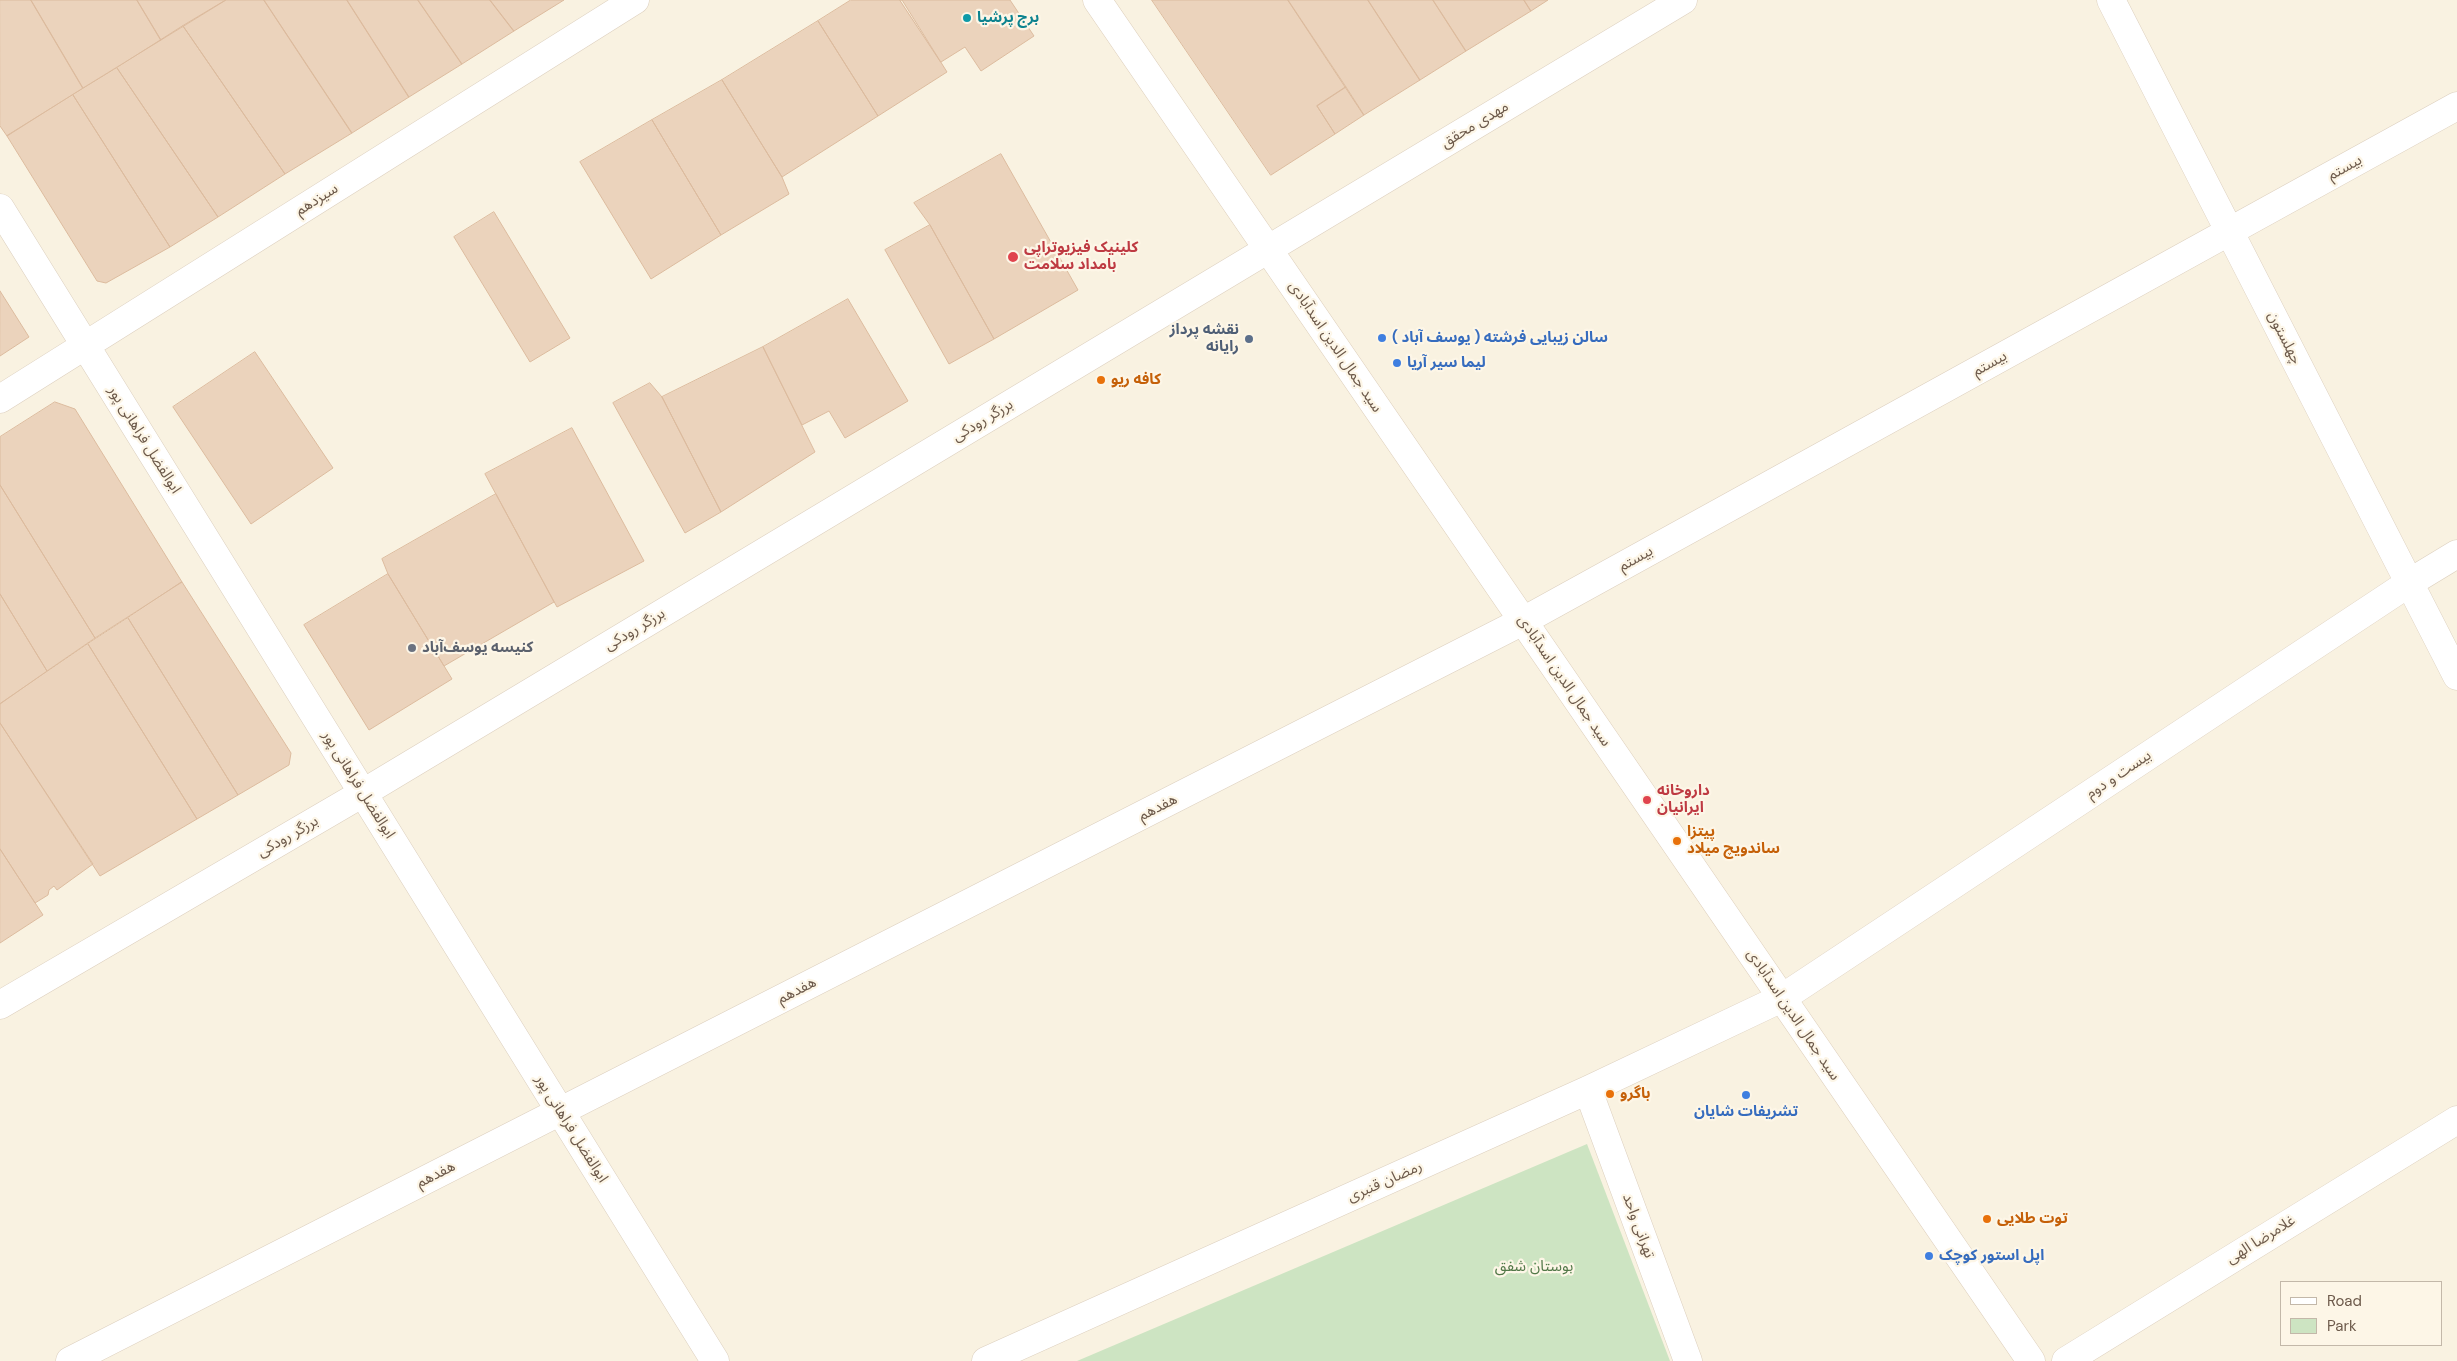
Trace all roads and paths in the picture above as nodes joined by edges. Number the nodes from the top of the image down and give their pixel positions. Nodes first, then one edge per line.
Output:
1 (635, 0) edge
2 (1097, 0) edge
3 (1683, 0) edge
4 (2111, 0) edge
5 (2457, 106) edge
6 (0, 208) edge
7 (2230, 231) junction
8 (1268, 249) junction
9 (85, 346) junction
10 (0, 399) edge
11 (2457, 554) edge
12 (2409, 583) junction
13 (1523, 622) junction
14 (2457, 676) edge
15 (363, 794) junction
16 (1782, 998) junction
17 (0, 1005) edge
18 (1588, 1090) junction
19 (561, 1111) junction
20 (2457, 1120) edge
21 (70, 1361) edge
22 (715, 1361) edge
23 (986, 1361) edge
24 (1688, 1361) edge
25 (2031, 1361) edge
26 (2066, 1361) edge

1 - 9 street, سیزدهم
2 - 8 street, سید جمال الدین اسدآبادی
3 - 8 street, مهدی محقق
4 - 7 street, چهلستون
5 - 7 street, بیستم
6 - 9 street, ابوالفضل فراهانی پور
7 - 12 street, چهلستون
7 - 13 street, بیستم
8 - 13 street, سید جمال الدین اسدآبادی
8 - 15 street, برزگر رودکی
9 - 10 street, سیزدهم
9 - 15 street, ابوالفضل فراهانی پور
11 - 12 street, بیست و دوم
12 - 14 street, چهلستون
12 - 16 street, بیست و دوم
13 - 16 street, سید جمال الدین اسدآبادی
13 - 19 street, هفدهم
15 - 17 street, برزگر رودکی
15 - 19 street, ابوالفضل فراهانی پور
16 - 18 street, رمضان قنبری
16 - 25 street, سید جمال الدین اسدآبادی
18 - 23 street, رمضان قنبری
18 - 24 street, تهرانی واحد
19 - 21 street, هفدهم
19 - 22 street, ابوالفضل فراهانی پور
20 - 26 street, غلامرضا الهی

